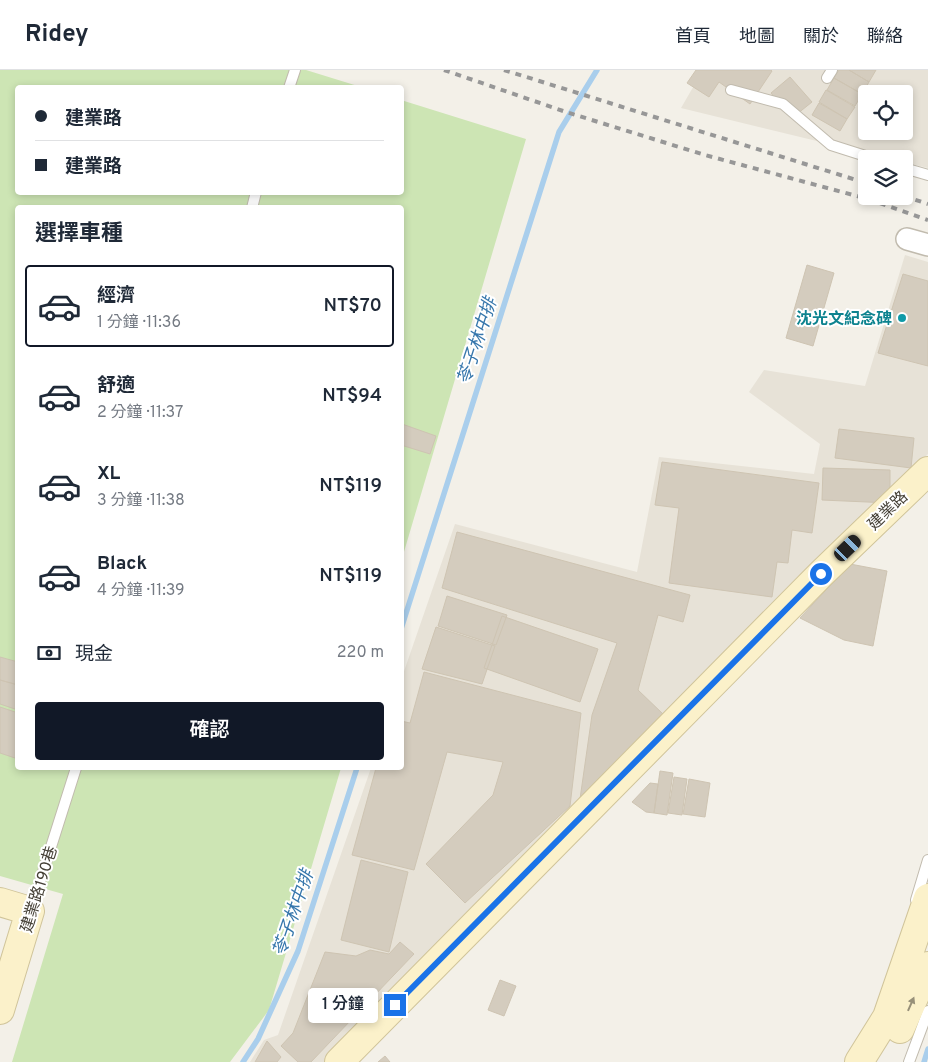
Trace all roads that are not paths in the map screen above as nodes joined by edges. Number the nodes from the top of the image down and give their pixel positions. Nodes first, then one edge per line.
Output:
1 (295, 70) edge
2 (290, 85) edge
3 (731, 90) dead end
4 (858, 154) edge
5 (913, 171) edge
6 (928, 175) edge
7 (907, 239) dead end
8 (928, 245) edge
9 (928, 470) edge
10 (75, 770) edge
11 (928, 860) edge
12 (0, 902) edge
13 (921, 902) edge
14 (30, 911) junction
15 (928, 966) edge
16 (0, 1010) edge
17 (928, 1011) edge
18 (339, 1062) edge
19 (858, 1062) edge
20 (879, 1062) edge
21 (909, 1062) edge

1 - 2 lane
3 - 4 lane
5 - 6 lane
7 - 8 street
9 - 18 street, 建業路
10 - 14 lane, 建業路190巷
11 - 13 lane
12 - 14 street
13 - 19 street
14 - 16 street, 建業路190巷
20 -> 15 street
17 - 21 lane

